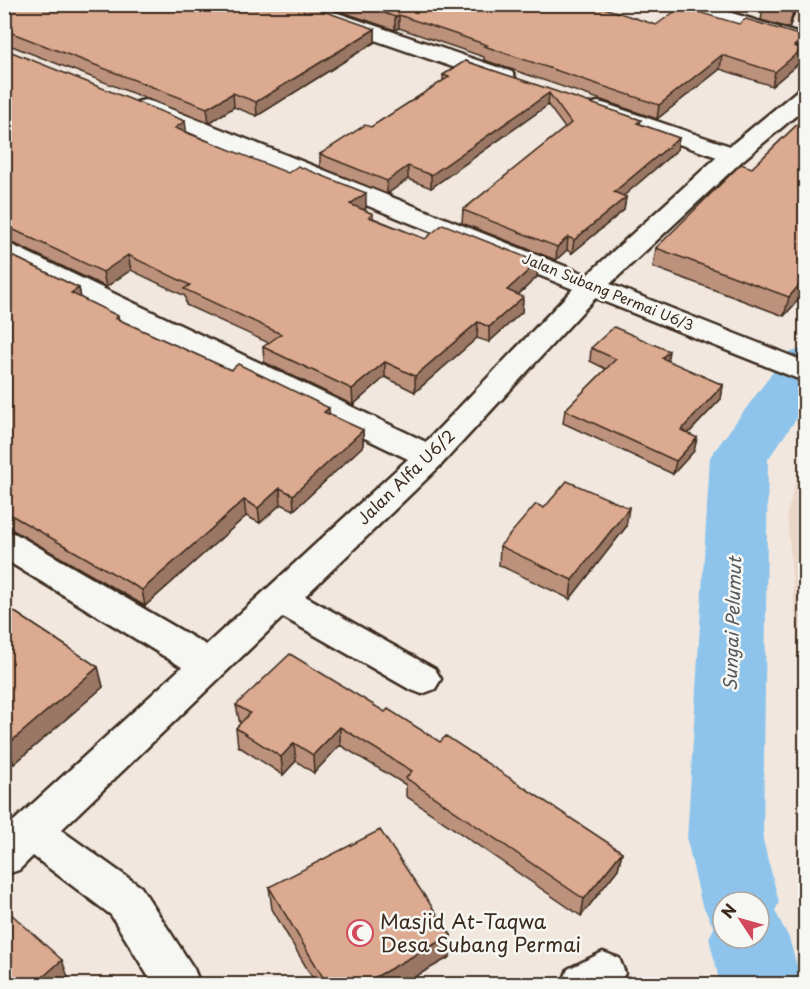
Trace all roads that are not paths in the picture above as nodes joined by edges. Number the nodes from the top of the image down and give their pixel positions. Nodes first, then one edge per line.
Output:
1 (290, 4) edge
2 (679, 4) edge
3 (806, 43) edge
4 (523, 84) edge
5 (806, 95) edge
6 (126, 100) edge
7 (578, 103) edge
8 (734, 155) junction
9 (4, 252) edge
10 (592, 285) junction
11 (806, 373) edge
12 (430, 457) junction
13 (4, 543) edge
14 (280, 598) junction
15 (209, 665) junction
16 (422, 679) dead end
17 (18, 845) edge
18 (178, 984) edge

1 - 4 street
2 - 3 street
5 - 8 street, Jalan Alfa U6/2
6 - 10 street, Jalan Subang Permai U6/3
7 - 8 street
8 - 10 street, Jalan Alfa U6/2
9 - 12 street
10 - 11 street, Jalan Subang Permai U6/3
10 - 12 street, Jalan Alfa U6/2
12 - 14 street, Jalan Alfa U6/2
13 - 15 street
14 - 15 street, Jalan Alfa U6/2
14 - 16 street
15 - 17 street, Jalan Alfa U6/2
17 - 18 street

